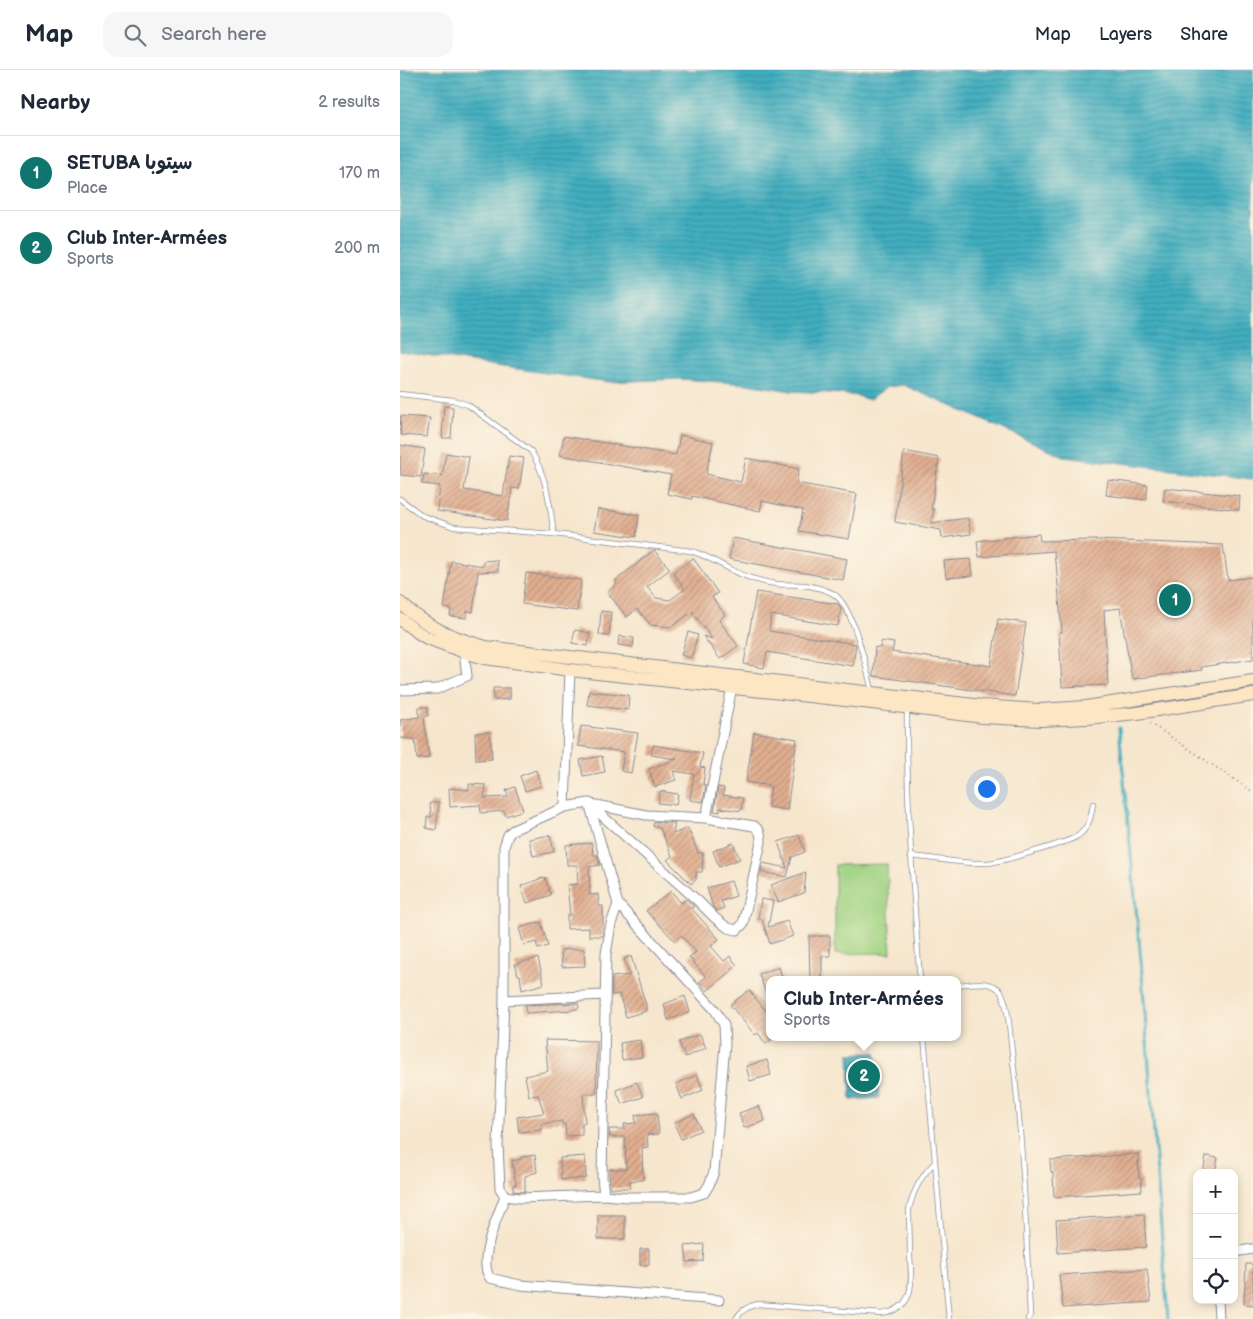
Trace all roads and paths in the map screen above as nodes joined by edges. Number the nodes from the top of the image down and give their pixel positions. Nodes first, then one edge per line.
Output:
1 (400, 394) edge
2 (400, 499) edge
3 (554, 534) junction
4 (400, 603) edge
5 (400, 618) edge
6 (464, 652) junction
7 (570, 670) junction
8 (718, 680) junction
9 (1253, 682) edge
10 (732, 688) junction
11 (400, 690) edge
12 (1253, 695) edge
13 (872, 698) junction
14 (907, 702) junction
15 (1137, 712) junction
16 (1253, 792) edge
17 (589, 804) junction
18 (1092, 804) dead end
19 (565, 807) junction
20 (706, 818) junction
21 (910, 856) junction
22 (618, 904) junction
23 (920, 976) edge
24 (961, 985) edge
25 (604, 996) junction
26 (504, 1000) junction
27 (924, 1041) edge
28 (935, 1162) junction
29 (604, 1195) junction
30 (505, 1196) junction
31 (1253, 1249) edge
32 (1238, 1251) edge
33 (719, 1300) dead end
34 (1218, 1304) edge
35 (736, 1319) edge
36 (949, 1319) edge
37 (1028, 1319) edge
38 (1219, 1319) edge

1 - 3 lane
2 - 3 lane
3 - 13 lane
4 - 8 main road
5 - 6 main road
6 - 7 main road
6 - 11 street
7 - 8 main road
7 - 19 street
8 - 10 main road
8 - 13 main road
9 - 14 main road
10 - 13 main road
10 - 20 street
12 - 15 main road
13 - 14 main road
14 - 15 main road
14 - 21 lane
15 - 16 path
17 - 19 street
17 - 20 street
17 - 20 street
17 - 22 street
18 - 21 lane
19 - 26 street
21 - 23 lane
22 - 25 street
22 - 29 street
24 - 37 lane
25 - 26 street
25 - 29 street
26 - 30 street
27 - 28 lane
28 - 35 lane
28 - 36 lane
29 - 30 street
30 - 33 street
31 - 32 street
34 - 38 street

